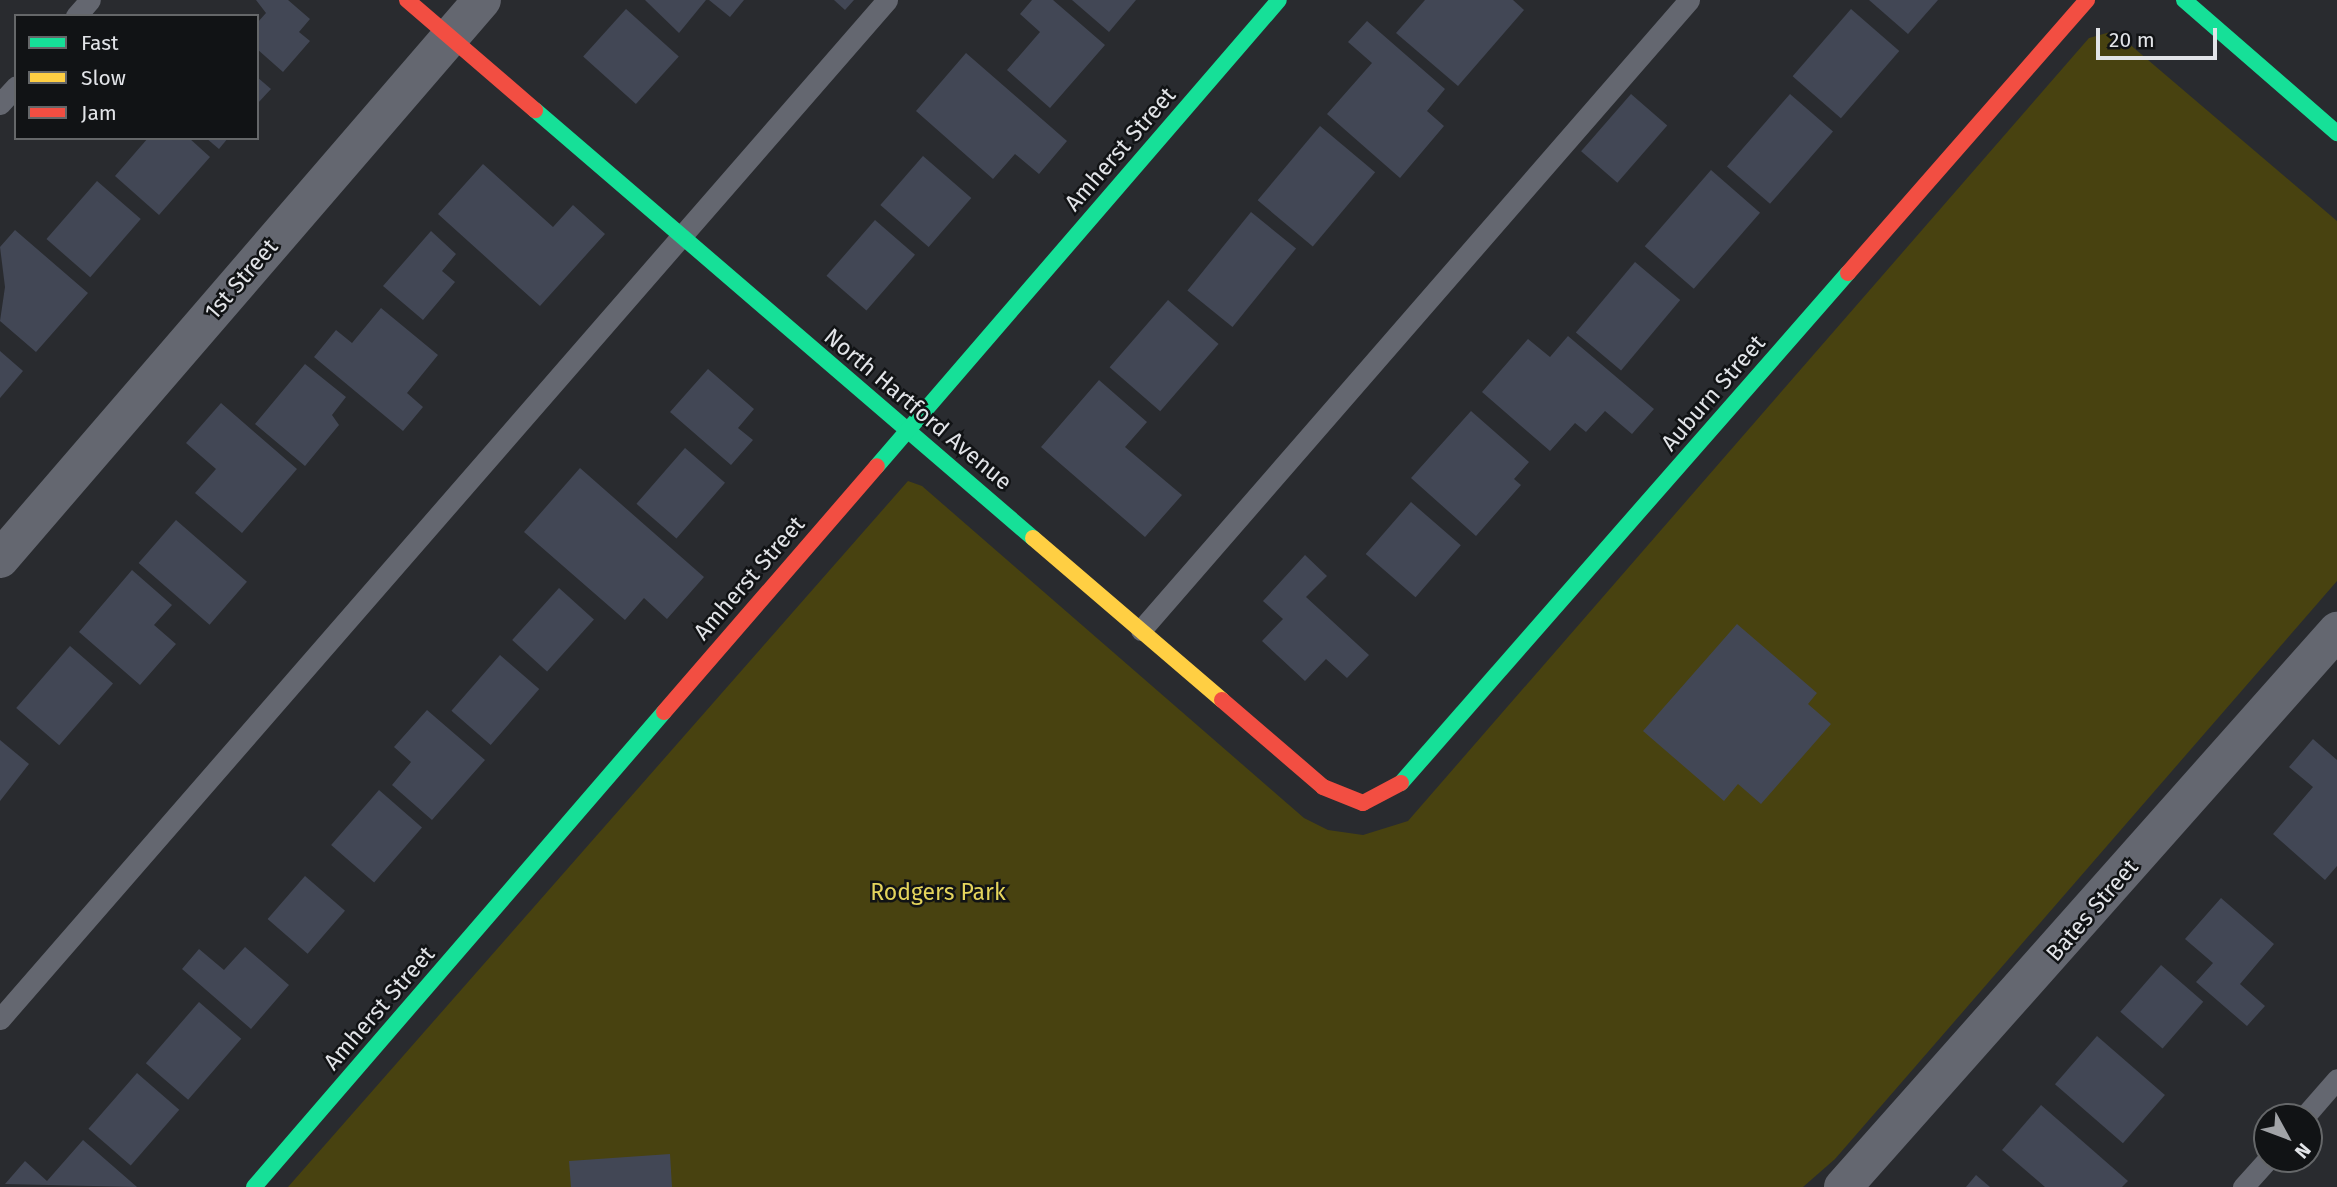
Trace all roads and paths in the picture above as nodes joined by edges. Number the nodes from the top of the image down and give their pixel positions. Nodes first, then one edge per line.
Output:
1 (90, 0) edge
2 (407, 0) edge
3 (482, 0) edge
4 (887, 0) edge
5 (1279, 0) edge
6 (1689, 0) edge
7 (2087, 0) edge
8 (2184, 0) edge
9 (78, 14) edge
10 (450, 37) junction
11 (14, 88) edge
12 (0, 104) edge
13 (2337, 133) edge
14 (680, 238) junction
15 (907, 429) junction
16 (0, 559) edge
17 (1141, 630) junction
18 (2337, 631) edge
19 (1363, 803) joint
20 (0, 1019) edge
21 (2337, 1079) edge
22 (2316, 1103) edge
23 (2256, 1173) edge
24 (254, 1187) edge
25 (1843, 1187) edge
26 (2244, 1187) edge

1 - 9 lane
2 - 10 street, North Hartford Avenue
3 - 10 street, 1st Street
4 - 14 lane
5 - 15 street, Amherst Street
6 - 17 lane
7 - 19 street, Auburn Street
8 - 13 street
10 - 14 street, North Hartford Avenue
10 - 16 street, 1st Street
11 - 12 lane
14 - 15 street, North Hartford Avenue
14 - 20 lane
15 - 17 street, North Hartford Avenue
15 - 24 street, Amherst Street
17 - 19 street, North Hartford Avenue
18 - 25 street, Bates Street
21 - 22 lane
23 - 26 lane

